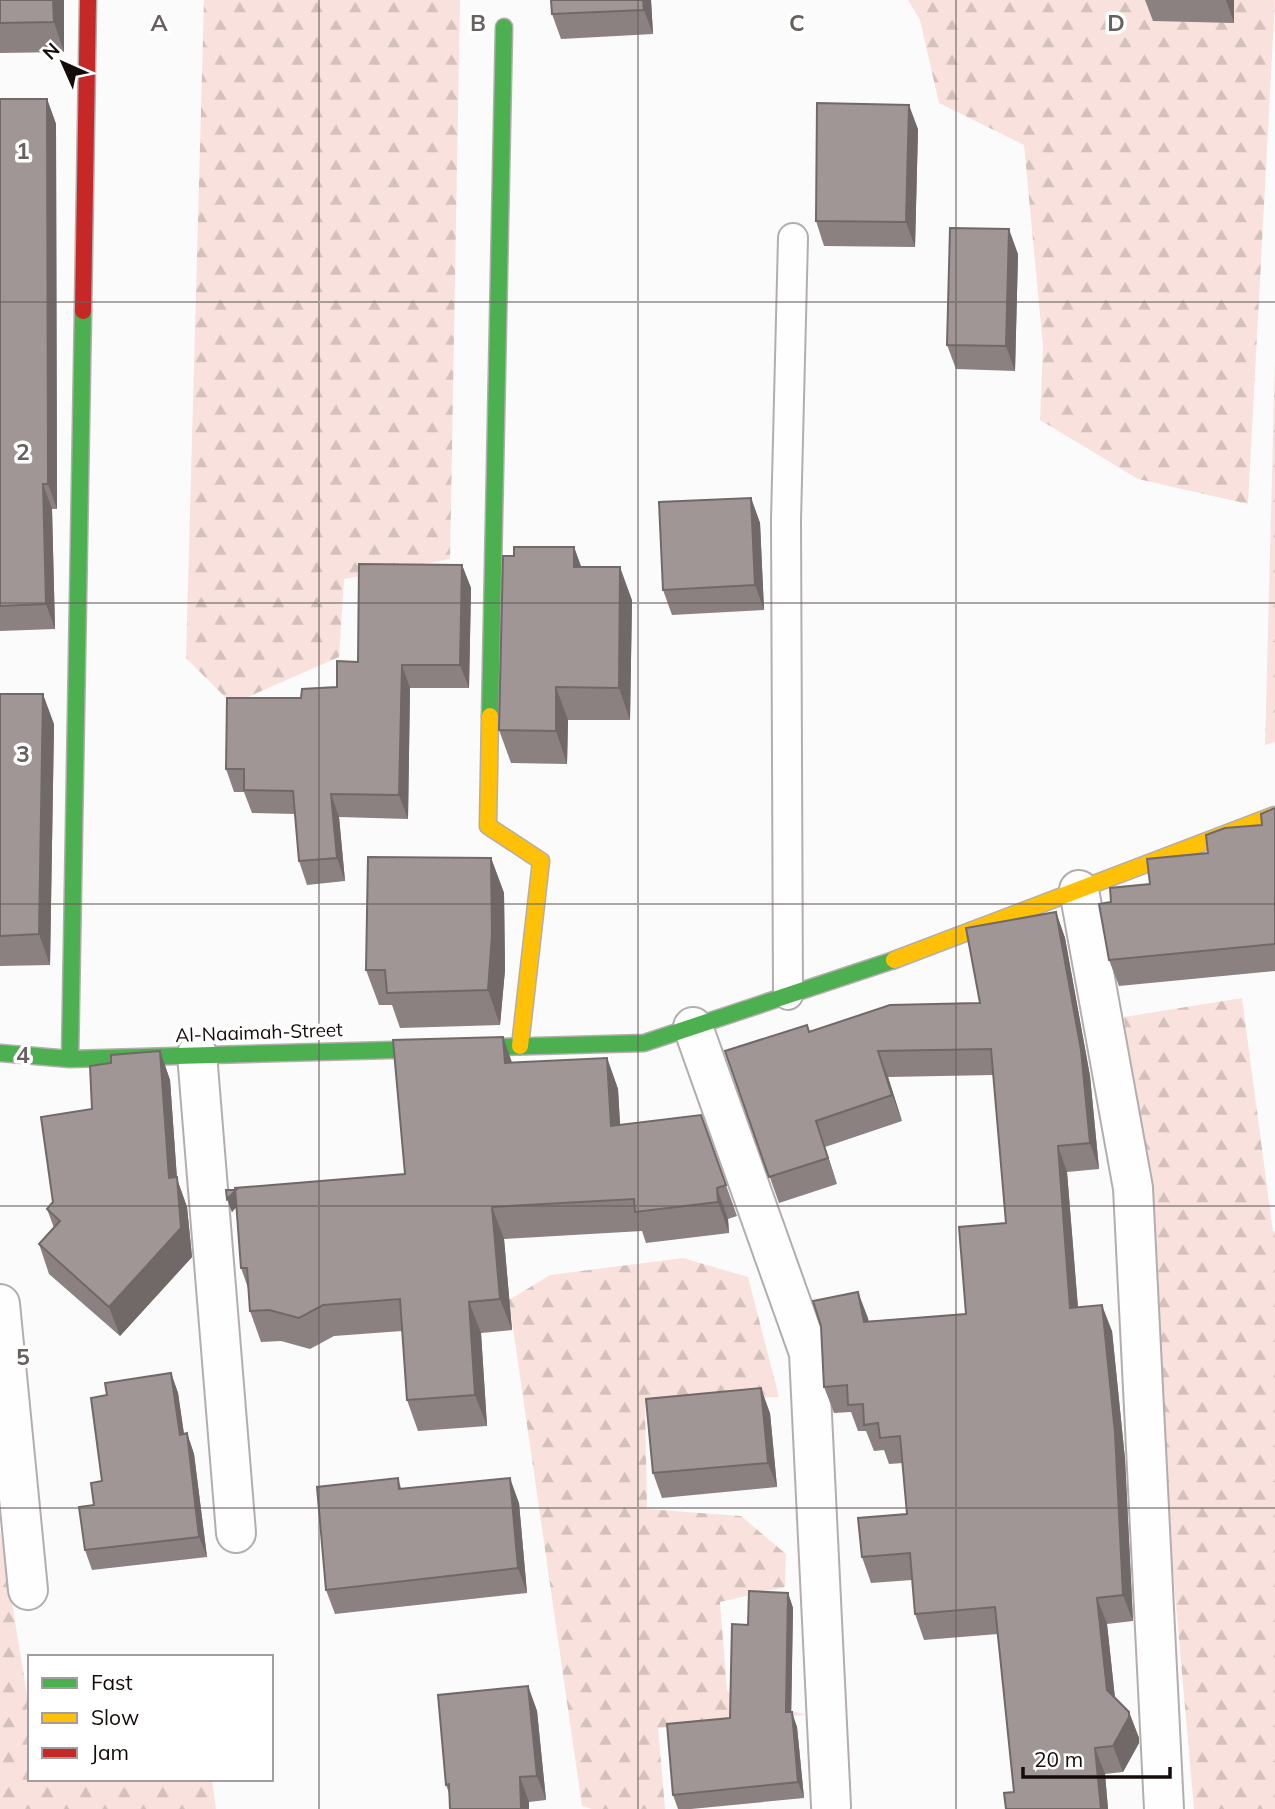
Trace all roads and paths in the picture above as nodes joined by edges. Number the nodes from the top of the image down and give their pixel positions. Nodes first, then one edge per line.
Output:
1 (88, 0) edge
2 (504, 27) dead end
3 (793, 238) dead end
4 (1275, 815) edge
5 (1079, 890) junction
6 (788, 995) junction
7 (693, 1027) junction
8 (520, 1046) junction
9 (0, 1053) edge
10 (197, 1054) junction
11 (70, 1059) junction
12 (0, 1304) edge
13 (236, 1533) dead end
14 (28, 1590) dead end
15 (831, 1806) dead end
16 (1164, 1809) edge

1 - 11 street
2 - 8 street
3 - 6 lane
4 - 5 street, Al-Naaimah-Street
5 - 6 street, Al-Naaimah-Street
5 - 16 street
6 - 7 street, Al-Naaimah-Street
7 - 8 street, Al-Naaimah-Street
7 - 15 street
8 - 10 street, Al-Naaimah-Street
9 - 11 street, Al-Naaimah-Street
10 - 11 street, Al-Naaimah-Street
10 - 13 street
12 - 14 street

